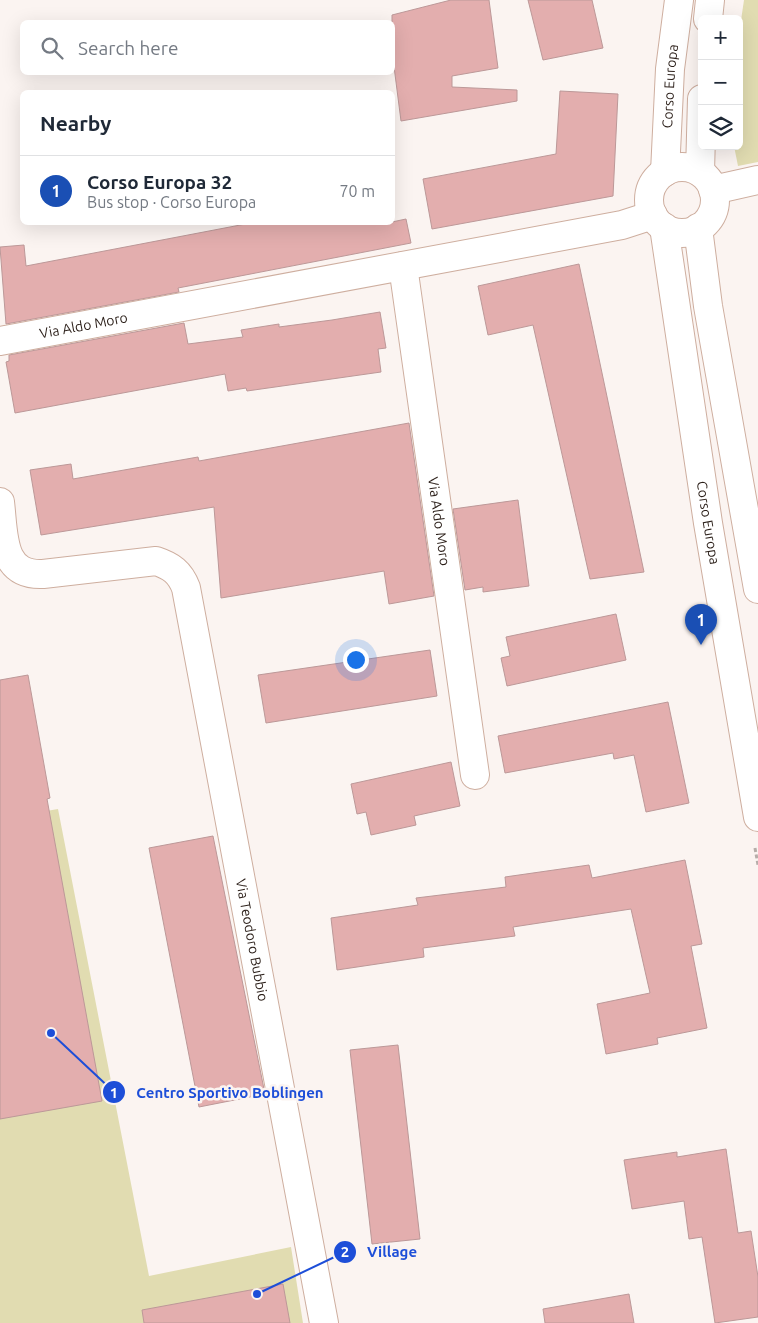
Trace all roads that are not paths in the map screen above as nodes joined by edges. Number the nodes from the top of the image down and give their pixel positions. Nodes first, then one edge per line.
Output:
1 (679, 0) edge
2 (710, 0) edge
3 (708, 15) edge
4 (702, 105) edge
5 (665, 172) junction
6 (758, 180) edge
7 (706, 181) junction
8 (658, 221) junction
9 (698, 228) junction
10 (403, 266) junction
11 (0, 341) edge
12 (0, 502) edge
13 (754, 536) edge
14 (758, 588) edge
15 (475, 775) dead end
16 (758, 818) edge
17 (324, 1323) edge

1 - 5 street, Corso Europa
2 - 3 street
4 - 7 street
5 - 7 street
5 - 8 street, Corso Europa
6 - 7 street
7 - 9 street
8 - 9 street
8 - 10 street, Via Aldo Moro
8 - 16 street, Corso Europa
9 - 13 street
10 - 11 street, Via Aldo Moro
10 - 15 street, Via Aldo Moro
12 - 17 street, Via Teodoro Bubbio
13 - 14 street

